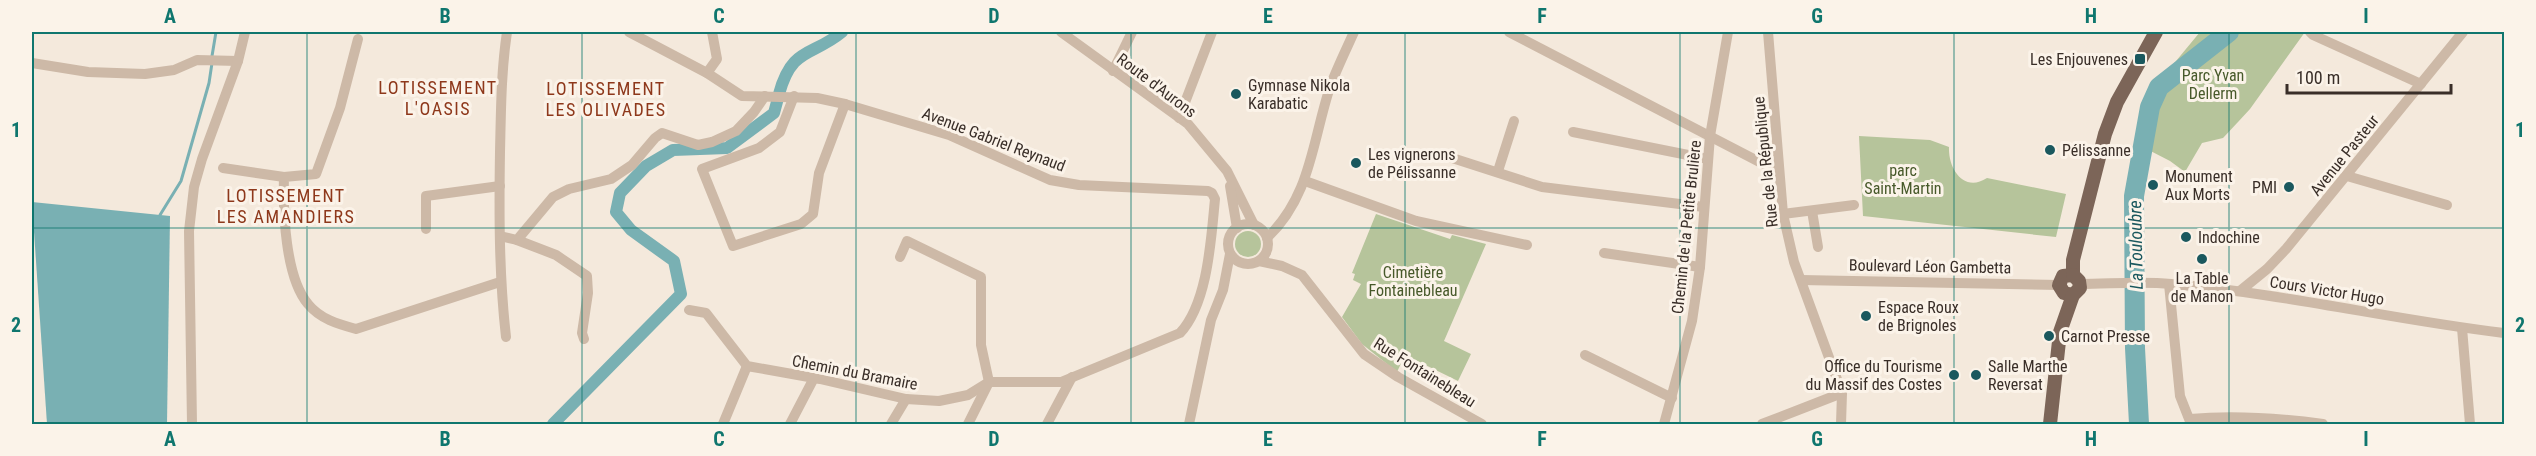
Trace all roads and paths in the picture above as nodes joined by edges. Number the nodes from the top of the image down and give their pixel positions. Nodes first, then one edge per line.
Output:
1 (245, 32) edge
2 (507, 32) edge
3 (629, 32) edge
4 (712, 32) edge
5 (1061, 32) edge
6 (1132, 32) edge
7 (1212, 32) edge
8 (1354, 32) edge
9 (1509, 32) edge
10 (1728, 32) edge
11 (1768, 32) edge
12 (2156, 32) edge
13 (2310, 32) edge
14 (2463, 32) edge
15 (646, 34) edge
16 (357, 39) dead end
17 (238, 61) junction
18 (32, 63) edge
19 (1113, 71) junction
20 (707, 73) junction
21 (2421, 84) junction
22 (765, 96) junction
23 (794, 96) junction
24 (845, 104) junction
25 (1179, 118) junction
26 (1514, 121) dead end
27 (1573, 132) dead end
28 (1710, 136) junction
29 (1446, 156) dead end
30 (1708, 159) junction
31 (223, 168) dead end
32 (1227, 171) junction
33 (1498, 171) junction
34 (1779, 172) junction
35 (2347, 176) junction
36 (284, 177) junction
37 (1305, 181) junction
38 (500, 186) junction
39 (1854, 205) dead end
40 (2447, 205) dead end
41 (1704, 207) junction
42 (1812, 211) junction
43 (1783, 214) junction
44 (1282, 221) junction
45 (1257, 227) junction
46 (1237, 228) junction
47 (426, 229) dead end
48 (500, 236) junction
49 (517, 240) junction
50 (1211, 240) junction
51 (1267, 242) junction
52 (1229, 245) junction
53 (1527, 245) dead end
54 (1818, 247) dead end
55 (1604, 253) dead end
56 (900, 257) dead end
57 (1259, 261) junction
58 (1245, 264) junction
59 (1282, 266) junction
60 (1700, 267) junction
61 (1801, 279) junction
62 (500, 282) junction
63 (2169, 284) junction
64 (2059, 285) joint
65 (2075, 285) junction
66 (1223, 290) junction
67 (2240, 291) junction
68 (689, 310) dead end
69 (2462, 328) junction
70 (2505, 333) edge
71 (506, 337) dead end
72 (584, 339) dead end
73 (1585, 355) dead end
74 (747, 366) junction
75 (1072, 377) junction
76 (814, 378) junction
77 (989, 382) junction
78 (1842, 393) junction
79 (1672, 398) junction
80 (906, 399) junction
81 (2190, 422) edge
82 (192, 424) edge
83 (723, 424) edge
84 (790, 424) edge
85 (891, 424) edge
86 (968, 424) edge
87 (1047, 424) edge
88 (1189, 424) edge
89 (1482, 424) edge
90 (1664, 424) edge
91 (1762, 424) edge
92 (1841, 424) edge
93 (2050, 424) edge
94 (2323, 424) edge
95 (2470, 424) edge

1 - 17 street
2 - 38 street
3 - 15 street, Avenue Gabriel Reynaud
4 - 20 street
5 - 19 street, Route d'Aurons
6 - 19 street
7 - 25 street
8 - 37 street
9 - 28 street
10 - 28 street, Chemin de la Petite Brulière
11 - 34 street, Rue de la République
12 - 65 main road
13 - 21 street
14 - 21 street, Avenue Pasteur
15 - 20 street, Avenue Gabriel Reynaud
16 - 36 street
17 - 18 street
17 - 82 street
19 - 25 street, Route d'Aurons
20 - 22 street, Avenue Gabriel Reynaud
21 - 35 street, Avenue Pasteur
22 - 23 street, Avenue Gabriel Reynaud
22 - 49 street
23 - 24 street, Avenue Gabriel Reynaud
23 - 24 street
24 - 50 street, Avenue Gabriel Reynaud
25 - 32 street, Route d'Aurons
26 - 33 street
27 - 30 street
28 - 30 street, Chemin de la Petite Brulière
28 - 34 street
29 - 33 street
30 - 41 street, Chemin de la Petite Brulière
31 - 36 street
32 - 45 street, Route d'Aurons
32 - 46 street, Route d'Aurons
33 - 41 street
34 - 43 street, Rue de la République
35 - 40 street
35 - 67 street, Avenue Pasteur
36 - 62 street
37 - 44 street
37 - 53 street
38 - 47 street
38 - 48 street
39 - 42 street
41 - 60 street, Chemin de la Petite Brulière
42 - 43 street
42 - 54 street
43 - 61 street, Rue de la République
44 - 45 street
44 - 51 street
45 - 46 street
45 - 51 street
46 - 52 street
48 - 49 street
48 - 62 street
49 - 72 street
50 - 52 street
50 - 75 street, Chemin du Bramaire
51 - 57 street
51 - 59 street, Rue Fontainebleau
52 - 58 street
52 - 66 street
55 - 60 street
56 - 77 street
57 - 58 street
57 - 59 street, Rue Fontainebleau
58 - 66 street
59 - 89 street, Rue Fontainebleau
60 - 79 street, Chemin de la Petite Brulière
61 - 64 street, Boulevard Léon Gambetta
61 - 78 street, Rue de la République
62 - 71 street
63 - 65 street, Cours Victor Hugo
63 - 67 street, Cours Victor Hugo
63 - 81 street
64 - 65 main road
65 - 93 main road
66 - 88 street
67 - 69 street, Cours Victor Hugo
68 - 74 street
69 - 70 street, Cours Victor Hugo
69 - 95 street
73 - 79 street
74 - 76 street, Chemin du Bramaire
74 - 83 street
75 - 77 street, Chemin du Bramaire
75 - 87 street
76 - 80 street, Chemin du Bramaire
76 - 84 street
77 - 80 street, Chemin du Bramaire
77 - 86 street
78 - 91 street
78 - 92 street, Rue de la République
79 - 90 street, Chemin de la Petite Brulière
80 - 85 street
81 - 94 street

